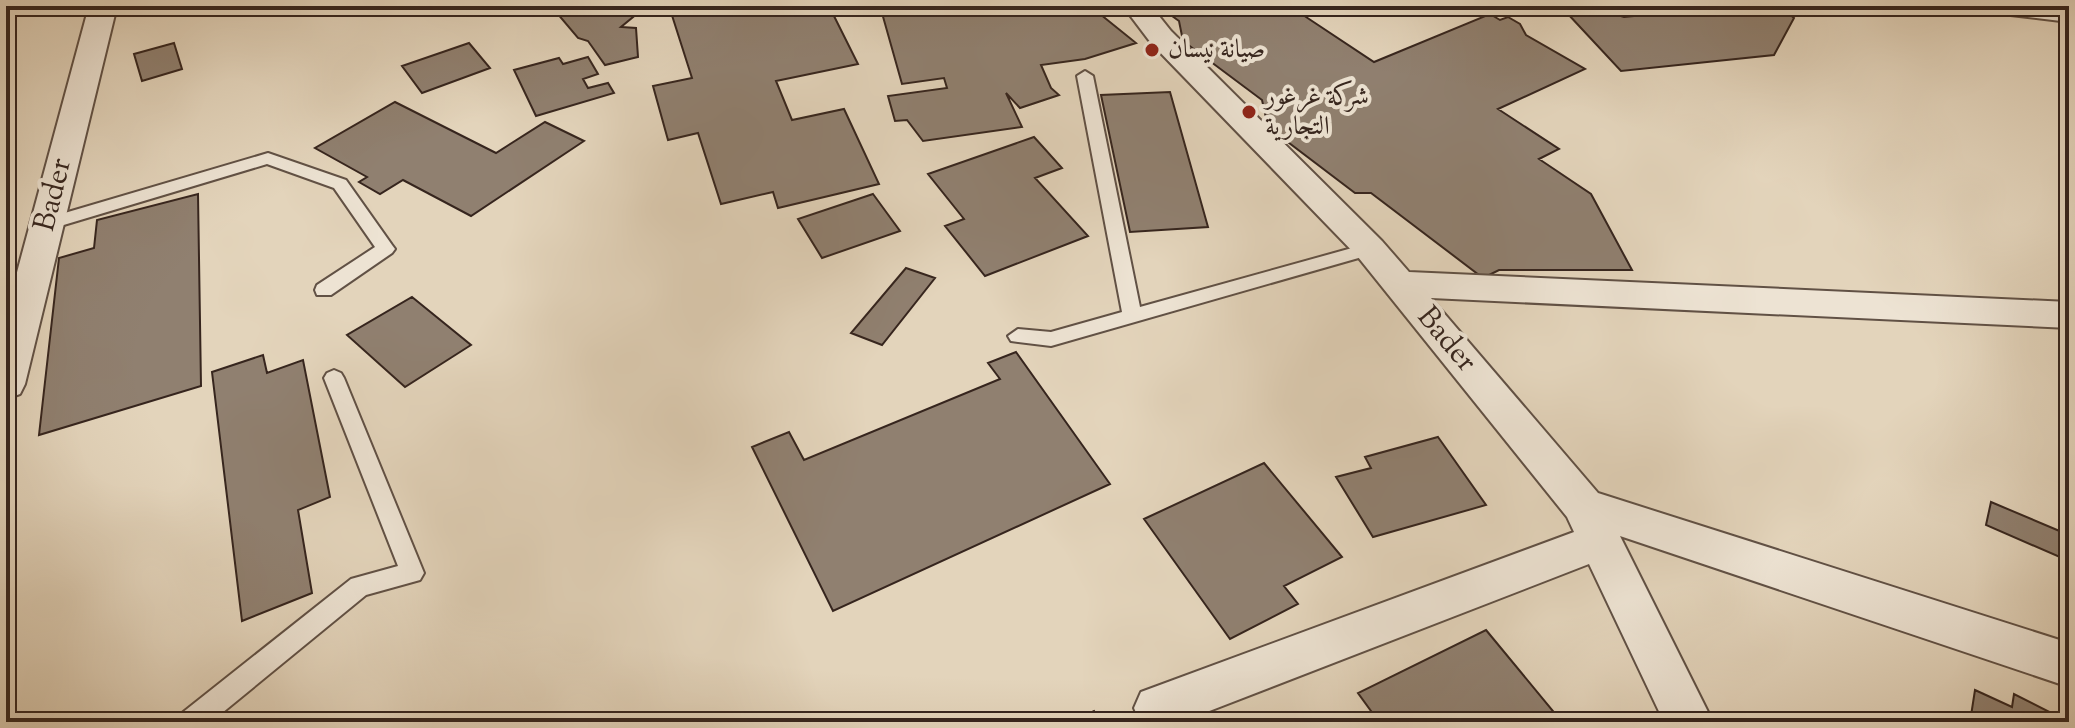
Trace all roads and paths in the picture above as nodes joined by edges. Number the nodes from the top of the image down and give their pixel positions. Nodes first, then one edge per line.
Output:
1 (103, 6) edge
2 (1137, 6) edge
3 (2002, 6) edge
4 (2069, 14) edge
5 (1085, 76) dead end
6 (47, 224) junction
7 (1370, 249) junction
8 (1400, 284) junction
9 (324, 290) dead end
10 (2069, 315) edge
11 (1132, 316) junction
12 (1018, 336) dead end
13 (334, 378) dead end
14 (6, 384) edge
15 (1592, 524) junction
16 (2069, 665) edge
17 (1158, 708) dead end
18 (191, 722) edge
19 (1689, 722) edge

1 - 6 street, Bader
2 - 7 street, Bader
3 - 4 street
5 - 11 lane
6 - 9 lane
6 - 14 street, Bader
7 - 8 street, Bader
7 - 11 lane
8 - 10 street
8 - 15 street, Bader
11 - 12 lane
13 - 18 lane
15 - 16 street
15 - 17 street
15 - 19 street, Bader

